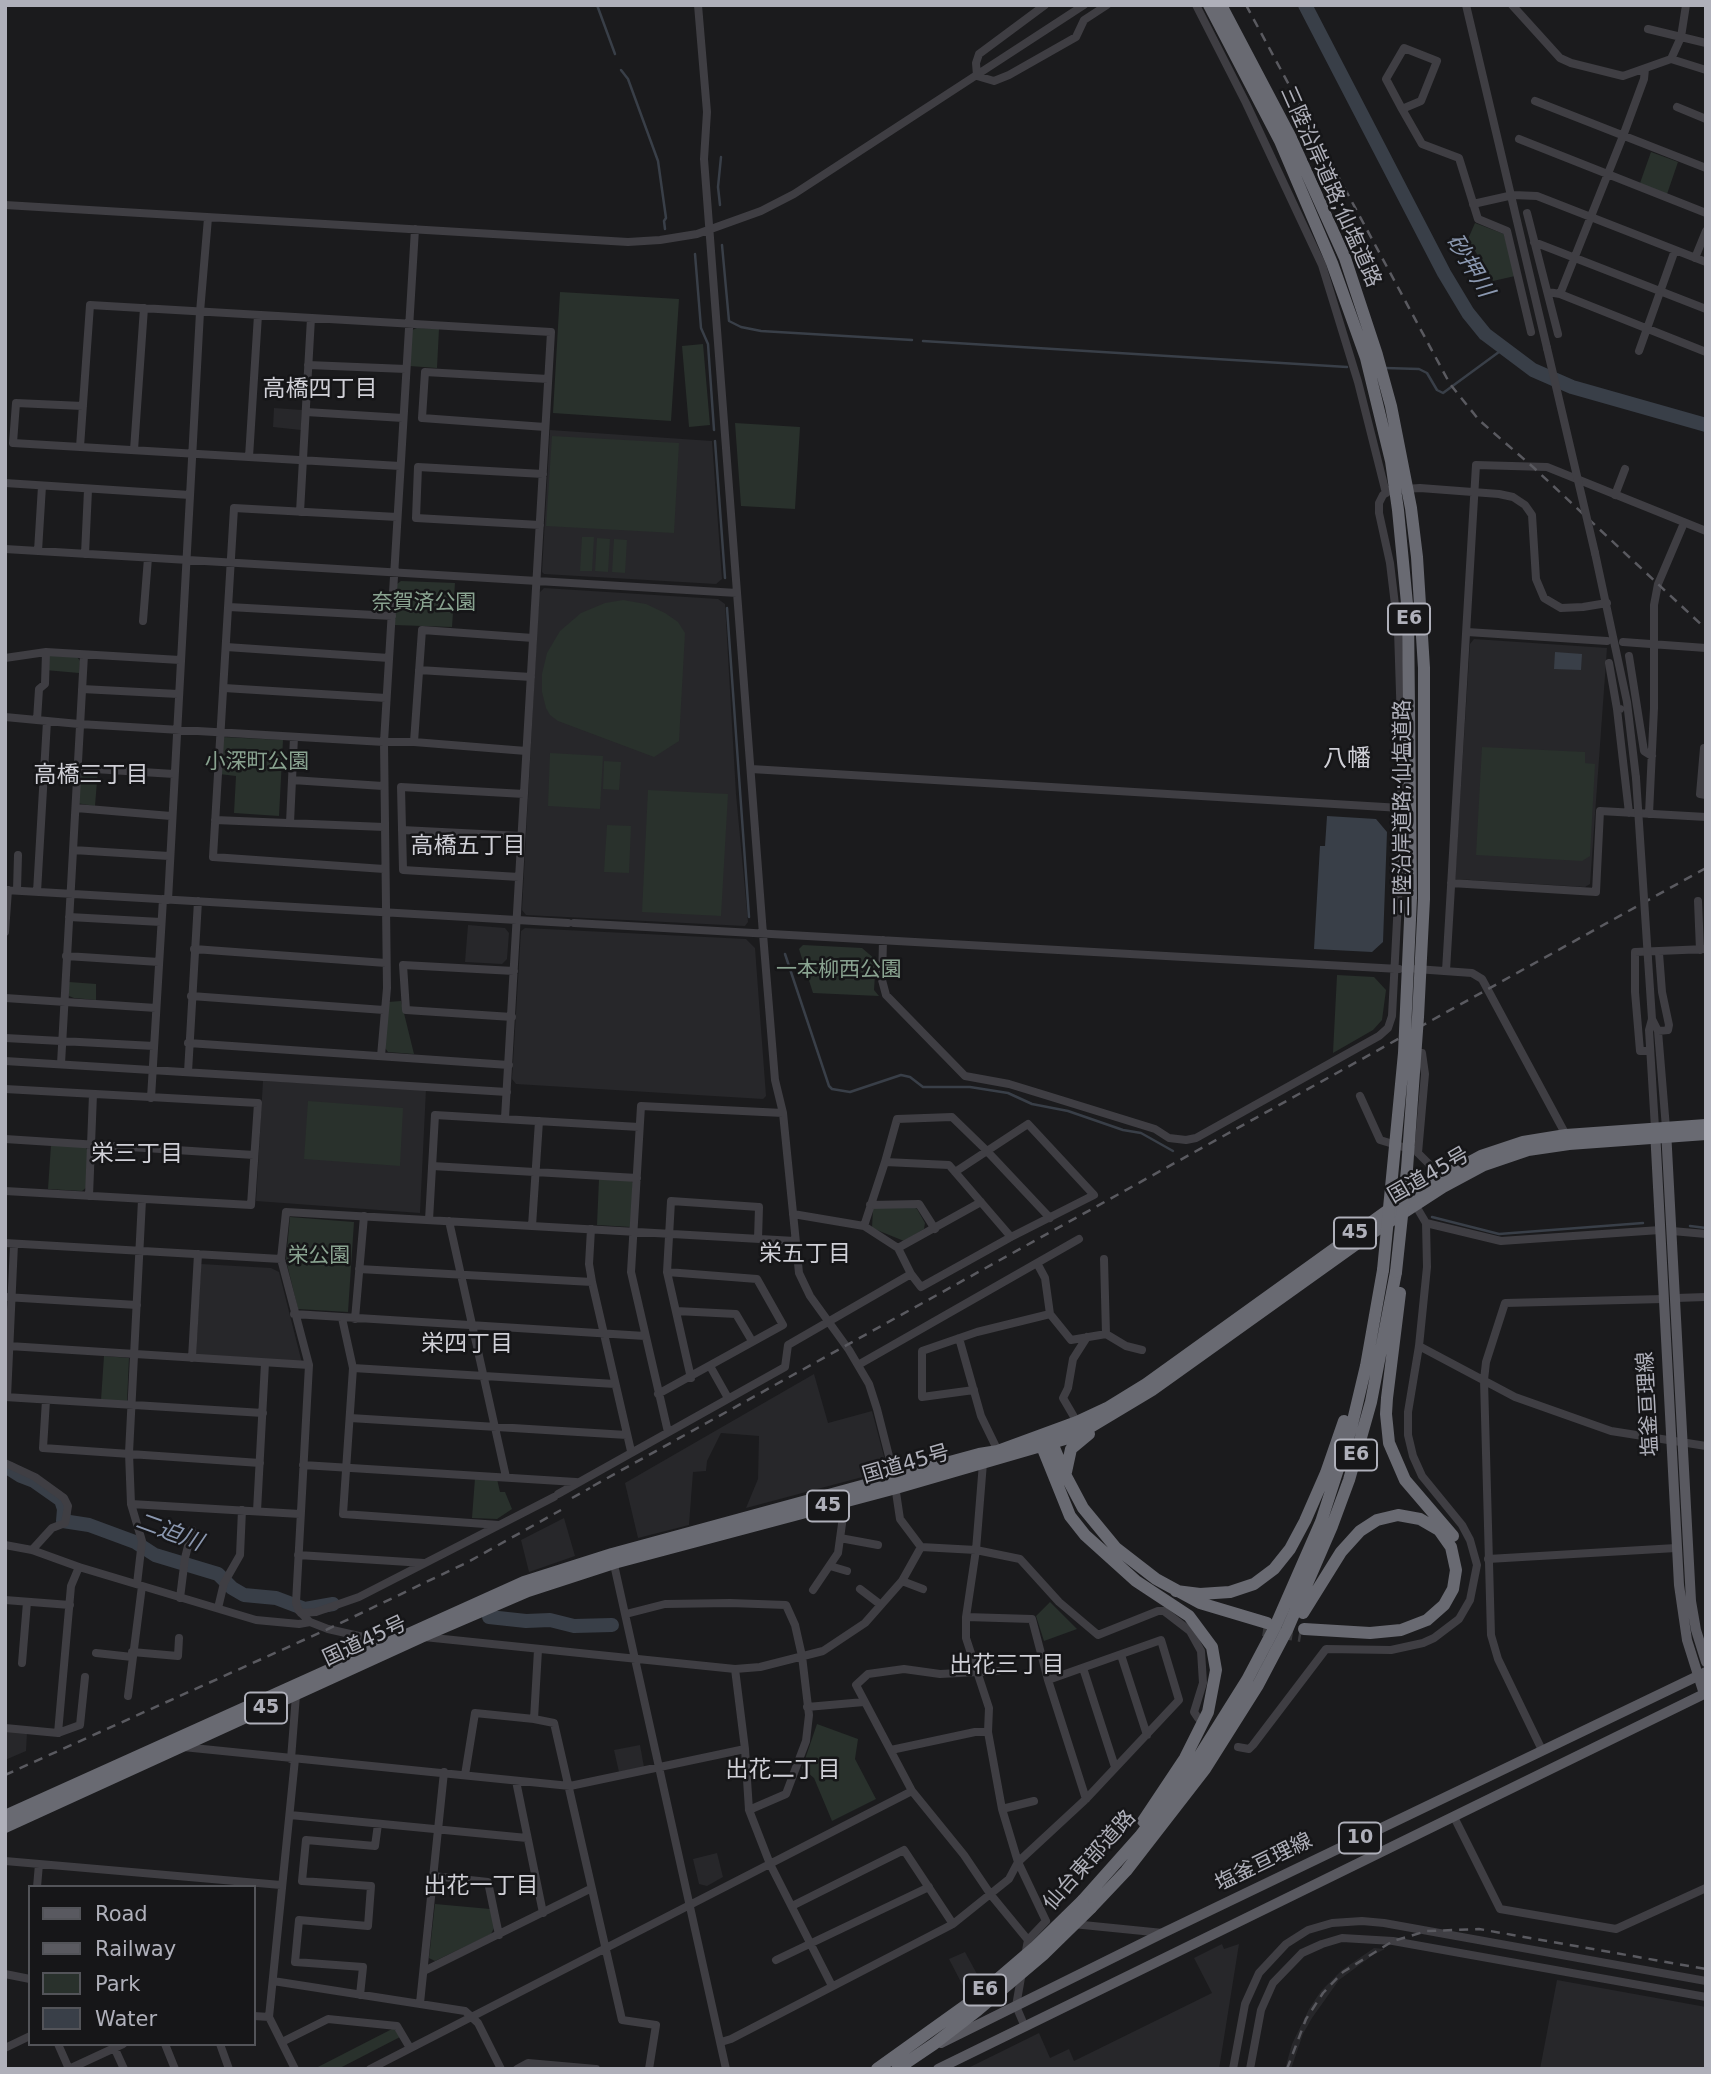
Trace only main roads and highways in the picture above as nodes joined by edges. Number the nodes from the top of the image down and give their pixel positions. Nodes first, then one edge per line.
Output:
1 (1209, 5) edge
2 (1222, 5) edge
3 (1706, 1125) edge
4 (1660, 1132) junction
5 (1706, 1134) edge
6 (1412, 1200) junction
7 (1391, 1272) junction
8 (1117, 1412) junction
9 (1045, 1440) junction
10 (1066, 1476) junction
11 (895, 1483) junction
12 (613, 1559) junction
13 (1176, 1591) junction
14 (1159, 1595) junction
15 (1273, 1627) junction
16 (403, 1640) junction
17 (1706, 1662) edge
18 (1701, 1674) edge
19 (1705, 1695) edge
20 (1234, 1724) junction
21 (5, 1816) edge
22 (5, 1827) edge
23 (1087, 1902) junction
24 (877, 2069) edge
25 (888, 2069) edge
26 (897, 2069) edge
27 (938, 2069) edge

1 - 7 highway, 三陸沿岸道路;仙塩道路 / E6, bridge
2 - 7 highway, 三陸沿岸道路;仙塩道路 / E6, bridge
3 - 4 highway, 国道45号 / 45
4 - 5 highway, 国道45号 / 45
4 - 6 highway, 国道45号 / 45
4 - 6 highway, 国道45号 / 45
4 - 17 main road, 塩釜亘理線
4 - 18 main road, 塩釜亘理線 / 10
6 - 8 highway, 国道45号 / 45
6 - 9 highway, 国道45号 / 45
7 - 13 highway
7 - 15 highway, 三陸沿岸道路;仙塩道路 / E6
7 - 20 highway
8 - 9 highway, 国道45号 / 45
8 - 10 highway
9 - 10 highway
9 - 11 highway, 国道45号 / 45
9 - 11 highway, 国道45号 / 45
9 - 14 highway
10 - 13 highway
11 - 12 highway, 国道45号 / 45
11 - 12 highway, 国道45号 / 45
12 - 16 highway, 国道45号 / 45
12 - 16 highway, 国道45号 / 45
13 - 15 highway
14 - 15 highway
14 - 23 highway
15 - 20 highway, 仙台東部道路 / E6
15 - 23 highway, 仙台東部道路 / E6
16 - 21 highway, 国道45号 / 45
16 - 22 highway, 国道45号 / 45
18 - 19 main road, 塩釜亘理線 / 10
18 - 25 main road, 塩釜亘理線 / 10
19 - 27 main road, 塩釜亘理線 / 10
20 - 23 highway, 仙台東部道路 / E6
23 - 24 highway, 仙台東部道路 / E6, bridge
23 - 26 highway, 仙台東部道路 / E6, bridge

